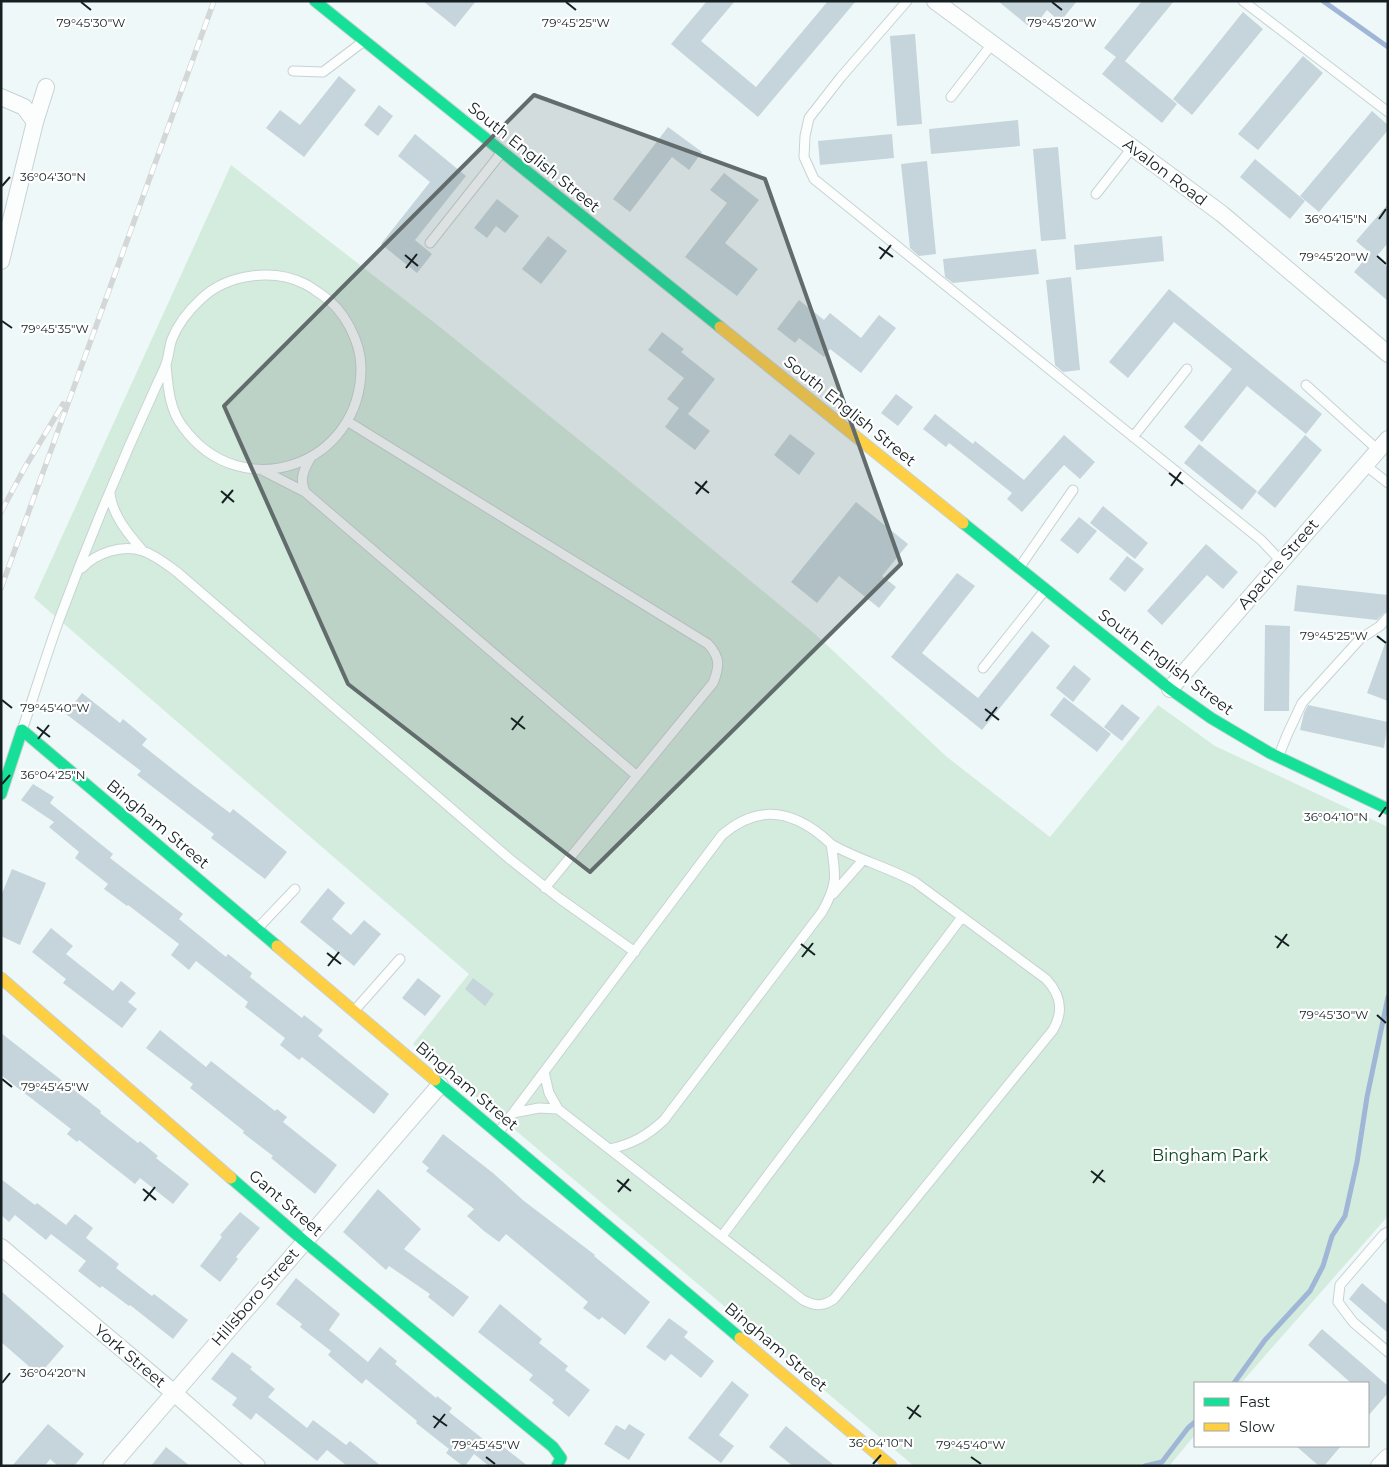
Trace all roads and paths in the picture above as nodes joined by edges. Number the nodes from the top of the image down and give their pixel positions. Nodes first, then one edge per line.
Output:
1 (315, 1) edge
2 (907, 1) edge
3 (935, 1) edge
4 (1243, 1) edge
5 (365, 41) junction
6 (992, 44) junction
7 (293, 70) dead end
8 (46, 87) dead end
9 (1, 97) edge
10 (951, 98) dead end
11 (1388, 112) edge
12 (35, 122) junction
13 (1132, 148) junction
14 (502, 152) junction
15 (1096, 194) dead end
16 (430, 244) dead end
17 (1, 260) edge
18 (1388, 354) edge
19 (166, 365) junction
20 (1188, 369) dead end
21 (1306, 385) dead end
22 (347, 421) junction
23 (1133, 437) junction
24 (1383, 445) edge
25 (312, 456) junction
26 (1365, 465) junction
27 (262, 470) junction
28 (1388, 483) edge
29 (110, 490) junction
30 (1073, 490) dead end
31 (305, 492) junction
32 (143, 551) junction
33 (1281, 561) junction
34 (1019, 568) junction
35 (78, 572) junction
36 (1046, 590) junction
37 (1388, 617) edge
38 (983, 668) dead end
39 (1170, 689) junction
40 (22, 730) junction
41 (1278, 758) junction
42 (637, 776) junction
43 (1, 794) edge
44 (1388, 809) edge
45 (831, 844) junction
46 (862, 860) junction
47 (545, 888) junction
48 (295, 889) dead end
49 (831, 896) junction
50 (962, 917) junction
51 (256, 929) junction
52 (635, 952) junction
53 (400, 959) dead end
54 (1, 978) edge
55 (354, 1011) junction
56 (544, 1072) junction
57 (440, 1085) junction
58 (558, 1109) junction
59 (513, 1113) junction
60 (498, 1134) junction
61 (610, 1149) junction
62 (1388, 1232) edge
63 (722, 1236) junction
64 (304, 1241) junction
65 (1, 1247) edge
66 (1388, 1352) edge
67 (173, 1392) junction
68 (1388, 1457) edge
69 (111, 1466) edge
70 (257, 1466) edge
71 (556, 1466) edge
72 (891, 1466) edge
73 (1379, 1466) edge

1 - 5 street, South English Street
2 - 23 lane
3 - 6 street, Avalon Road
4 - 11 lane
5 - 7 lane
5 - 14 street, South English Street
6 - 10 lane
6 - 13 street, Avalon Road
8 - 12 street
9 - 12 street
12 - 17 street
13 - 15 lane
13 - 18 street, Avalon Road
14 - 16 lane
14 - 34 street, South English Street
19 - 22 lane
19 - 27 lane
19 - 29 lane
20 - 23 lane
21 - 24 lane
22 - 25 lane
22 - 42 lane
23 - 33 lane
24 - 26 street, Apache Street
25 - 27 lane
25 - 31 lane
26 - 28 lane
26 - 33 street, Apache Street
27 - 31 lane
29 - 32 lane
29 - 35 lane
30 - 34 lane
31 - 42 lane
32 - 35 lane
32 - 47 lane
33 - 39 street, Apache Street
34 - 36 street, South English Street
35 - 40 lane
36 - 38 lane
36 - 39 street, South English Street
37 - 41 lane
39 - 41 street, South English Street
40 - 43 street
40 - 51 street, Bingham Street
41 - 44 street, South English Street
42 - 47 lane
45 - 46 lane
45 - 49 lane
45 - 52 lane
46 - 49 lane
46 - 50 lane
47 - 52 lane
48 - 51 lane
49 - 61 lane
50 - 63 lane
50 - 63 lane
51 - 55 street, Bingham Street
52 - 56 lane
53 - 55 lane
54 - 64 street, Gant Street
55 - 57 street, Bingham Street
56 - 58 lane
56 - 59 lane
57 - 60 street, Bingham Street
57 - 64 street, Hillsboro Street
58 - 59 lane
58 - 61 lane
59 - 60 lane
60 - 72 street, Bingham Street
61 - 63 lane
62 - 66 lane
64 - 67 street, Hillsboro Street
64 - 71 street, Gant Street
65 - 67 street, York Street
67 - 69 street, Hillsboro Street
67 - 70 street, York Street
68 - 73 street

